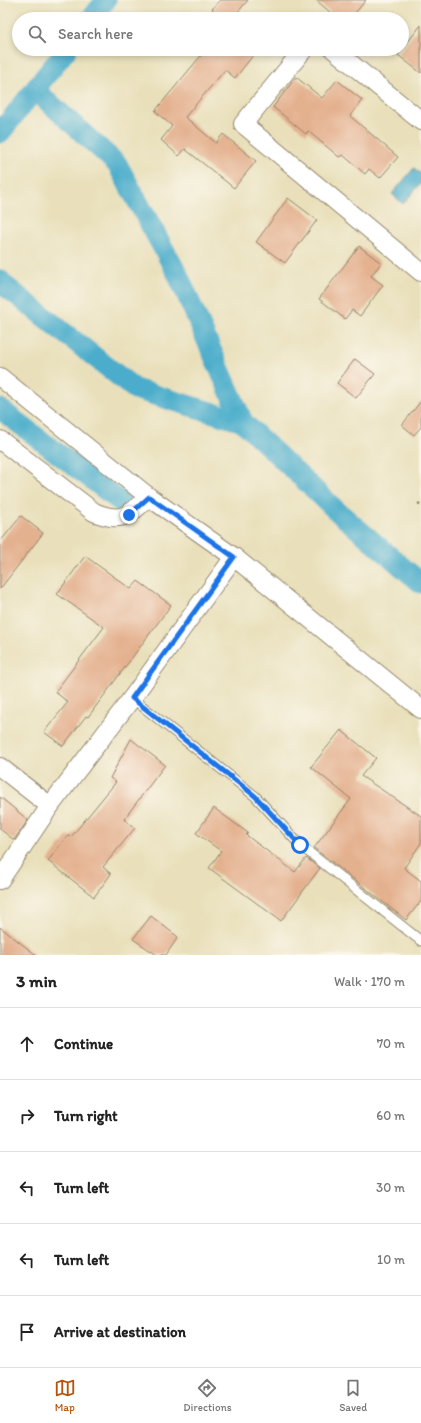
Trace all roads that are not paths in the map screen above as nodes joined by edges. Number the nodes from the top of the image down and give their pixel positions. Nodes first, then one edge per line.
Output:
1 (298, 56) edge
2 (342, 56) edge
3 (421, 121) edge
4 (421, 272) edge
5 (0, 377) edge
6 (0, 440) edge
7 (149, 497) junction
8 (234, 557) junction
9 (132, 698) junction
10 (421, 709) edge
11 (0, 767) edge
12 (50, 806) junction
13 (0, 880) edge
14 (421, 941) edge

1 - 4 street
2 - 3 street
5 - 7 street
6 - 7 street
7 - 8 street
8 - 9 street
8 - 10 street
9 - 12 street
9 - 14 lane
11 - 12 street
12 - 13 street

